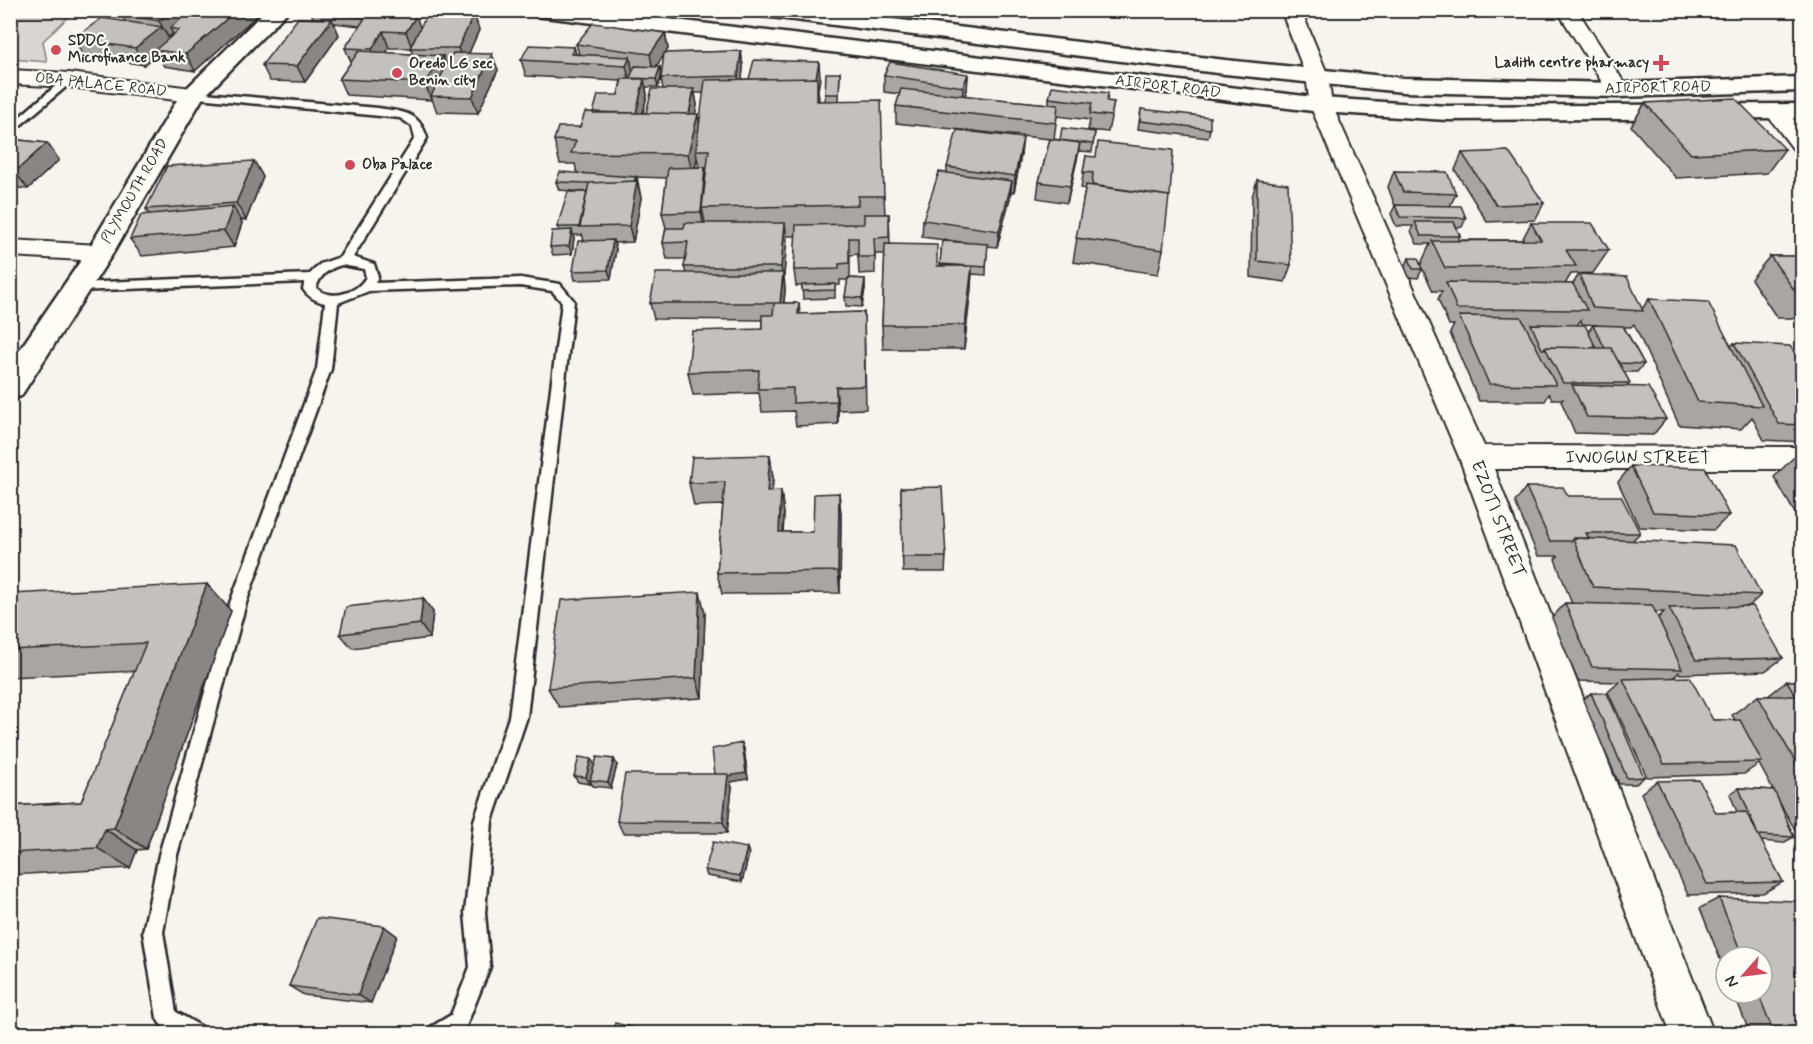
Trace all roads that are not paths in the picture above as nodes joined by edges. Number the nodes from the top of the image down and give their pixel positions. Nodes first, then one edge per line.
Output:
1 (279, 10) edge
2 (536, 10) edge
3 (763, 10) edge
4 (1291, 10) edge
5 (1567, 10) edge
6 (10, 77) edge
7 (69, 80) junction
8 (1803, 84) edge
9 (1618, 90) junction
10 (1319, 91) junction
11 (192, 94) junction
12 (1803, 111) edge
13 (1776, 112) junction
14 (10, 131) edge
15 (1803, 145) edge
16 (10, 248) edge
17 (100, 253) junction
18 (345, 260) junction
19 (311, 278) junction
20 (76, 287) junction
21 (366, 287) junction
22 (332, 300) junction
23 (10, 388) edge
24 (1474, 457) junction
25 (1803, 458) edge
26 (195, 1034) edge
27 (438, 1034) edge
28 (1693, 1034) edge

1 - 11 main road, PLYMOUTH ROAD
2 - 10 main road, AIRPORT ROAD
3 - 10 main road, AIRPORT ROAD
4 - 10 street, EZOTI STREET
5 - 9 street
6 - 7 street, OBA PALACE ROAD
7 - 11 street, OBA PALACE ROAD
7 - 14 lane
8 - 9 main road, AIRPORT ROAD
9 - 10 main road, AIRPORT ROAD
10 - 13 main road, AIRPORT ROAD
10 - 24 street, EZOTI STREET
11 - 17 main road, PLYMOUTH ROAD
11 - 18 lane
12 - 13 main road, AIRPORT ROAD
13 - 15 street
16 - 17 street
17 - 20 main road, PLYMOUTH ROAD
18 - 19 lane
18 - 21 lane
19 - 20 lane
19 - 22 lane
20 - 23 main road, PLYMOUTH ROAD
21 - 22 lane
21 - 27 lane
22 - 26 lane
24 - 25 street, IWOGUN STREET
24 - 28 street, EZOTI STREET

